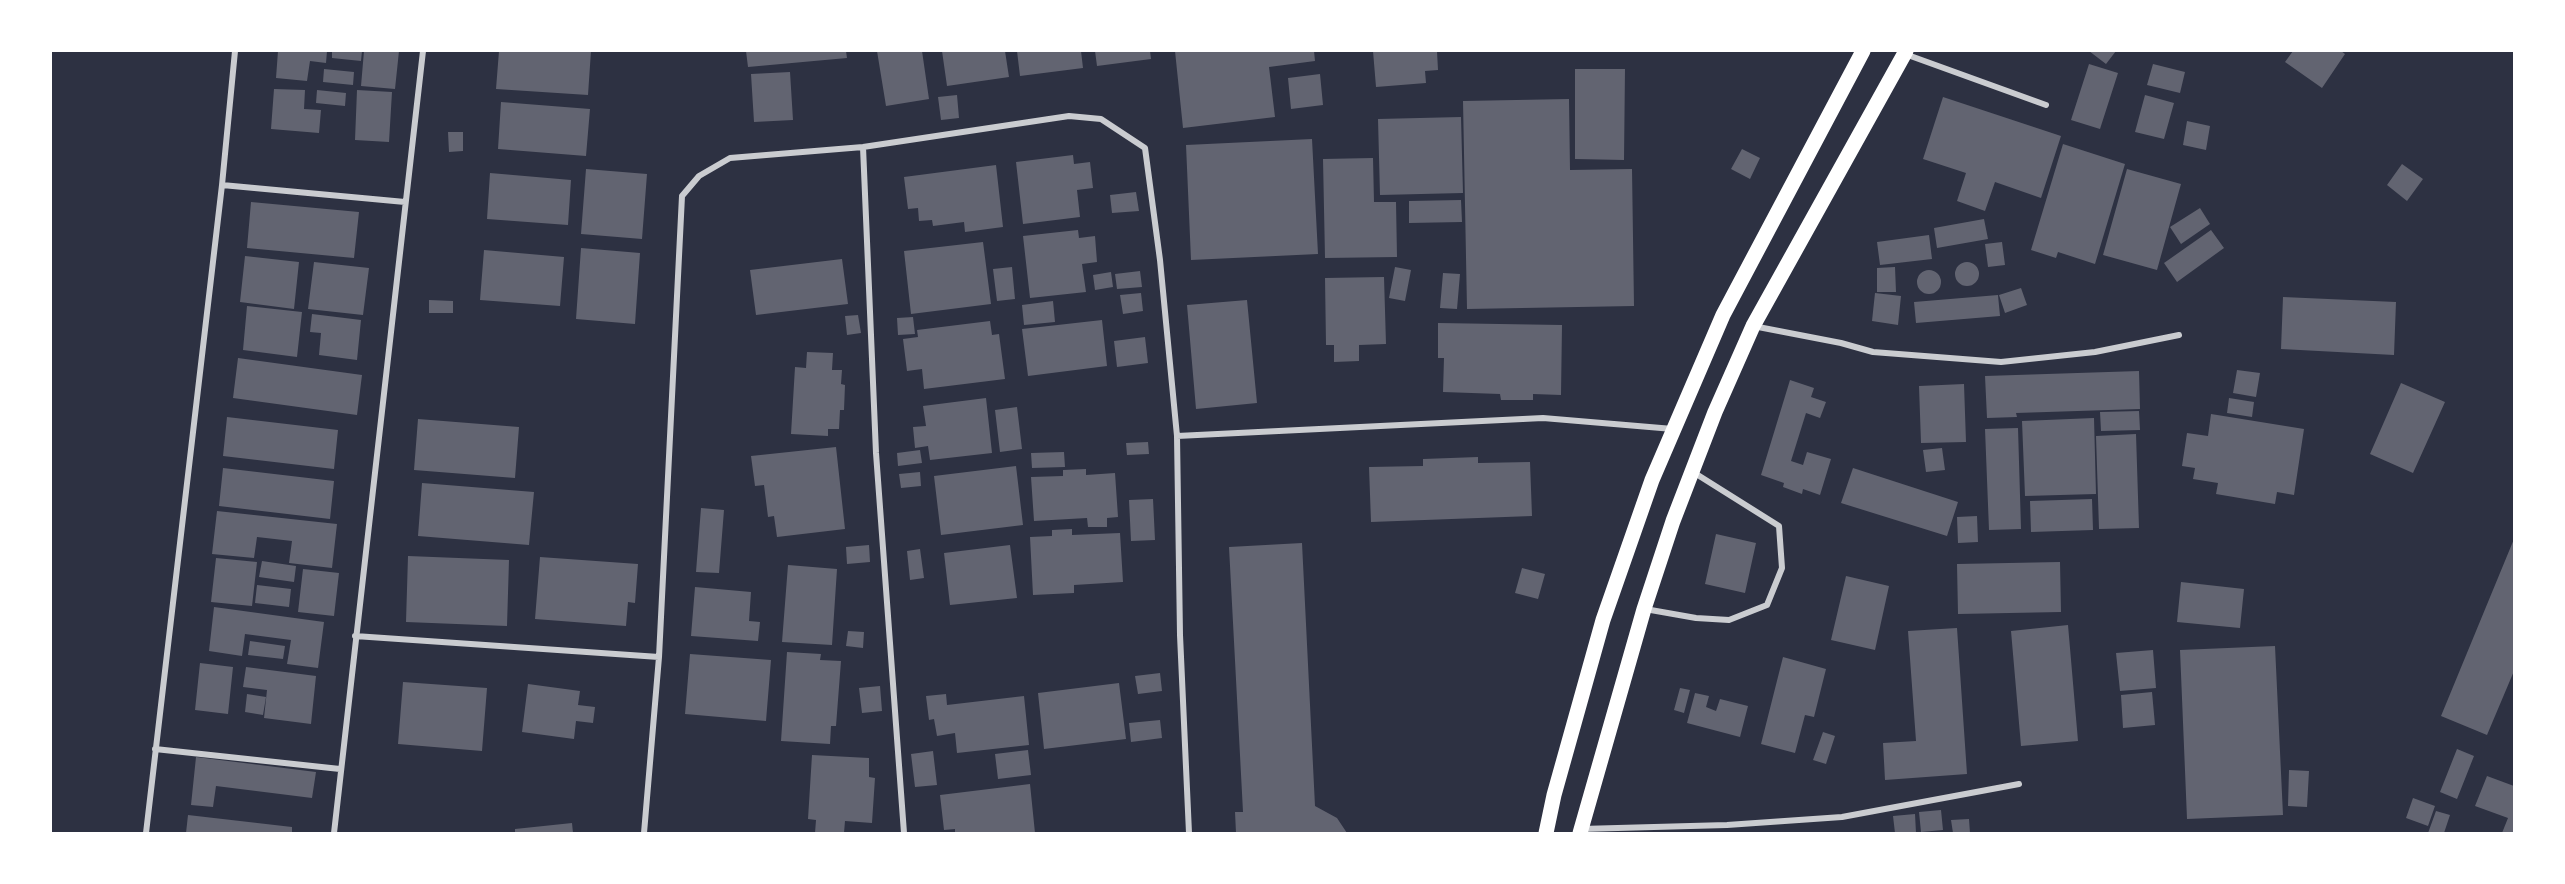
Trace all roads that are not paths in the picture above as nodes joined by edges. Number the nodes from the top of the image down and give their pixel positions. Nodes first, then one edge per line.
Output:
1 (235, 51) edge
2 (423, 51) edge
3 (1863, 51) edge
4 (1905, 52) edge
5 (2046, 105) dead end
6 (863, 147) junction
7 (222, 185) junction
8 (405, 202) junction
9 (1753, 326) junction
10 (2179, 334) dead end
11 (1673, 429) junction
12 (1177, 436) junction
13 (1692, 472) junction
14 (1644, 609) junction
15 (355, 636) junction
16 (659, 657) junction
17 (155, 748) junction
18 (340, 769) junction
19 (2019, 784) dead end
20 (1580, 831) edge
21 (146, 833) edge
22 (334, 833) edge
23 (644, 833) edge
24 (904, 833) edge
25 (1189, 833) edge
26 (1546, 833) edge

1 - 7 street
2 - 8 street
3 - 11 main road
4 - 5 street
4 - 9 main road
6 - 12 street
6 - 16 street
6 - 24 street
7 - 8 street
7 - 17 street
8 - 15 street
9 - 10 street
9 - 13 main road
11 - 12 street
11 - 26 main road
12 - 25 street
13 - 14 main road
13 - 14 street
14 - 20 main road
15 - 16 street
15 - 18 street
16 - 23 street
17 - 18 street
17 - 21 street
18 - 22 street
19 - 20 street

